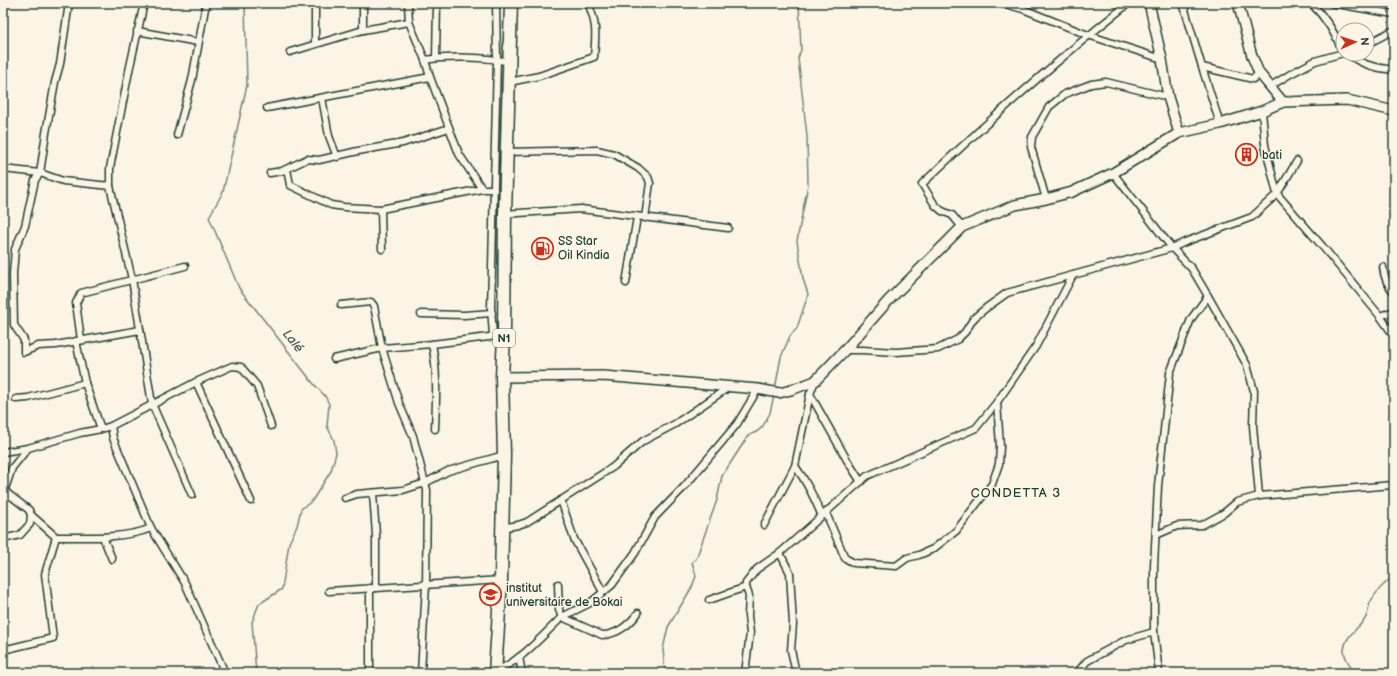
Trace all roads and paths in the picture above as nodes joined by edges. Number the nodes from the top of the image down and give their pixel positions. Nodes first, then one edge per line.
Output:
1 (69, 3) edge
2 (144, 3) edge
3 (206, 3) edge
4 (315, 3) edge
5 (363, 3) edge
6 (408, 3) edge
7 (437, 3) edge
8 (496, 3) edge
9 (511, 3) edge
10 (588, 3) edge
11 (1001, 3) edge
12 (1129, 3) edge
13 (1149, 3) edge
14 (1183, 3) edge
15 (1238, 3) edge
16 (1311, 3) edge
17 (1331, 3) edge
18 (1025, 5) edge
19 (1394, 14) edge
20 (409, 22) junction
21 (364, 30) junction
22 (137, 31) junction
23 (1392, 31) dead end
24 (1088, 35) junction
25 (1335, 36) edge
26 (1375, 40) edge
27 (198, 42) junction
28 (316, 44) junction
29 (290, 52) dead end
30 (1335, 55) edge
31 (436, 58) junction
32 (497, 59) junction
33 (1162, 59) junction
34 (425, 60) junction
35 (510, 62) junction
36 (1358, 62) edge
37 (1202, 67) junction
38 (1394, 70) edge
39 (1259, 73) junction
40 (430, 77) junction
41 (509, 82) junction
42 (1270, 87) junction
43 (1168, 97) junction
44 (322, 98) junction
45 (1283, 102) junction
46 (268, 108) dead end
47 (1262, 111) junction
48 (1394, 111) edge
49 (1220, 124) junction
50 (449, 128) junction
51 (1179, 133) junction
52 (177, 135) dead end
53 (507, 152) junction
54 (337, 157) junction
55 (1297, 161) dead end
56 (3, 169) edge
57 (287, 169) junction
58 (40, 173) junction
59 (270, 173) dead end
60 (1113, 173) junction
61 (110, 186) junction
62 (482, 189) junction
63 (494, 189) junction
64 (1277, 194) junction
65 (1046, 199) junction
66 (381, 209) junction
67 (499, 214) junction
68 (637, 217) junction
69 (645, 218) junction
70 (962, 227) junction
71 (728, 228) dead end
72 (1172, 248) junction
73 (382, 249) dead end
74 (185, 266) dead end
75 (1383, 268) dead end
76 (1073, 275) junction
77 (132, 279) junction
78 (626, 283) dead end
79 (1394, 292) edge
80 (1208, 296) junction
81 (340, 305) dead end
82 (505, 307) junction
83 (491, 310) junction
84 (1394, 311) edge
85 (421, 314) dead end
86 (1380, 316) junction
87 (140, 330) junction
88 (499, 336) junction
89 (1394, 336) edge
90 (78, 340) junction
91 (432, 344) junction
92 (382, 348) junction
93 (845, 350) junction
94 (334, 359) dead end
95 (502, 377) junction
96 (815, 381) junction
97 (196, 382) junction
98 (85, 383) junction
99 (729, 387) junction
100 (758, 389) junction
101 (810, 394) junction
102 (16, 399) dead end
103 (998, 402) junction
104 (152, 404) junction
105 (111, 426) junction
106 (271, 426) dead end
107 (101, 429) junction
108 (435, 429) dead end
109 (28, 448) junction
110 (3, 452) edge
111 (504, 455) junction
112 (795, 466) junction
113 (861, 482) junction
114 (425, 483) junction
115 (1393, 485) edge
116 (5, 492) edge
117 (373, 493) junction
118 (192, 495) dead end
119 (1259, 496) junction
120 (345, 498) dead end
121 (561, 500) junction
122 (251, 501) dead end
123 (824, 514) junction
124 (31, 516) junction
125 (764, 525) dead end
126 (151, 528) junction
127 (502, 528) junction
128 (1156, 535) junction
129 (103, 536) junction
130 (56, 537) junction
131 (3, 539) edge
132 (780, 553) junction
133 (112, 559) dead end
134 (501, 580) junction
135 (558, 584) dead end
136 (426, 585) junction
137 (746, 587) junction
138 (373, 588) junction
139 (329, 591) dead end
140 (603, 592) junction
141 (709, 600) dead end
142 (638, 613) dead end
143 (562, 617) junction
144 (1154, 632) junction
145 (3, 650) edge
146 (518, 657) junction
147 (495, 672) edge
148 (225, 673) edge
149 (370, 673) edge
150 (421, 673) edge
151 (478, 673) edge
152 (522, 673) edge
153 (745, 673) edge
154 (796, 673) edge
155 (1077, 673) edge
156 (1159, 673) edge

1 - 58 street
2 - 22 street
3 - 27 street
4 - 28 street
5 - 21 street
6 - 20 street
7 - 31 street
8 - 32 street
9 - 35 highway, N1
10 - 41 street
11 - 18 street
12 - 24 street
13 - 33 street
14 - 37 street
15 - 39 street
16 - 25 street
17 - 19 street
18 - 24 street
20 - 21 street
20 - 34 street
21 - 28 street
22 - 27 street
22 - 61 street
23 - 26 street
24 - 33 street
24 - 70 street
27 - 52 street
28 - 29 street
30 - 42 street
31 - 32 street
31 - 34 street
32 - 35 street
32 - 63 street
33 - 43 street
34 - 40 street
35 - 41 highway, N1
36 - 38 street
37 - 39 street
37 - 49 street
39 - 42 street
40 - 44 street
40 - 50 street
41 - 53 highway, N1
42 - 45 street
43 - 51 street
43 - 65 street
44 - 46 street
44 - 54 street
45 - 47 street
45 - 48 street
47 - 49 street
47 - 64 street
49 - 51 street
50 - 54 street
50 - 62 street
51 - 60 street
53 - 67 highway, N1
53 - 69 street
54 - 57 street
55 - 64 street
56 - 58 street
57 - 59 street
57 - 66 street
58 - 61 street
58 - 90 street
60 - 65 street
60 - 72 street
61 - 77 street
62 - 63 street
62 - 66 street
63 - 67 street
64 - 72 street
64 - 86 street
65 - 70 street
66 - 73 street
67 - 68 street
67 - 82 highway, N1
67 - 83 street
68 - 69 street
68 - 78 street
69 - 71 street
70 - 93 street
72 - 76 street
72 - 80 street
74 - 77 street
75 - 79 street
76 - 93 street
76 - 103 street
77 - 87 street
77 - 90 street
80 - 119 street
80 - 128 street
81 - 92 street
82 - 83 street
82 - 88 highway, N1
83 - 85 street
83 - 88 street
84 - 86 street
86 - 89 street
87 - 90 street
87 - 104 street
88 - 91 street
88 - 95 highway, N1
90 - 98 street
91 - 92 street
91 - 108 street
92 - 94 street
92 - 114 street
93 - 96 street
95 - 99 street
95 - 111 highway, N1
96 - 100 street
96 - 101 street
97 - 104 street
97 - 106 street
97 - 122 street
98 - 102 street
98 - 107 street
99 - 100 street
99 - 121 street
100 - 140 street
101 - 112 street
101 - 113 street
103 - 113 street
103 - 123 street
104 - 105 street
104 - 118 street
105 - 107 street
105 - 126 street
107 - 109 street
109 - 110 street
109 - 116 street
111 - 114 street
111 - 127 highway, N1
112 - 123 street
112 - 125 street
113 - 123 street
114 - 117 street
114 - 136 street
115 - 119 street
116 - 124 street
117 - 120 street
117 - 138 street
119 - 128 street
121 - 127 street
121 - 140 street
123 - 132 street
124 - 130 street
124 - 131 street
126 - 129 street
126 - 148 street
127 - 134 highway, N1
128 - 144 street
129 - 130 street
129 - 133 street
130 - 145 street
132 - 137 street
132 - 154 street
134 - 136 street
134 - 147 highway, N1
135 - 143 street
136 - 138 street
136 - 150 street
137 - 141 street
137 - 153 street
138 - 139 street
138 - 149 street
140 - 143 street
142 - 143 street
143 - 146 street
144 - 155 street
144 - 156 street
146 - 147 street
146 - 152 street
147 - 151 street

